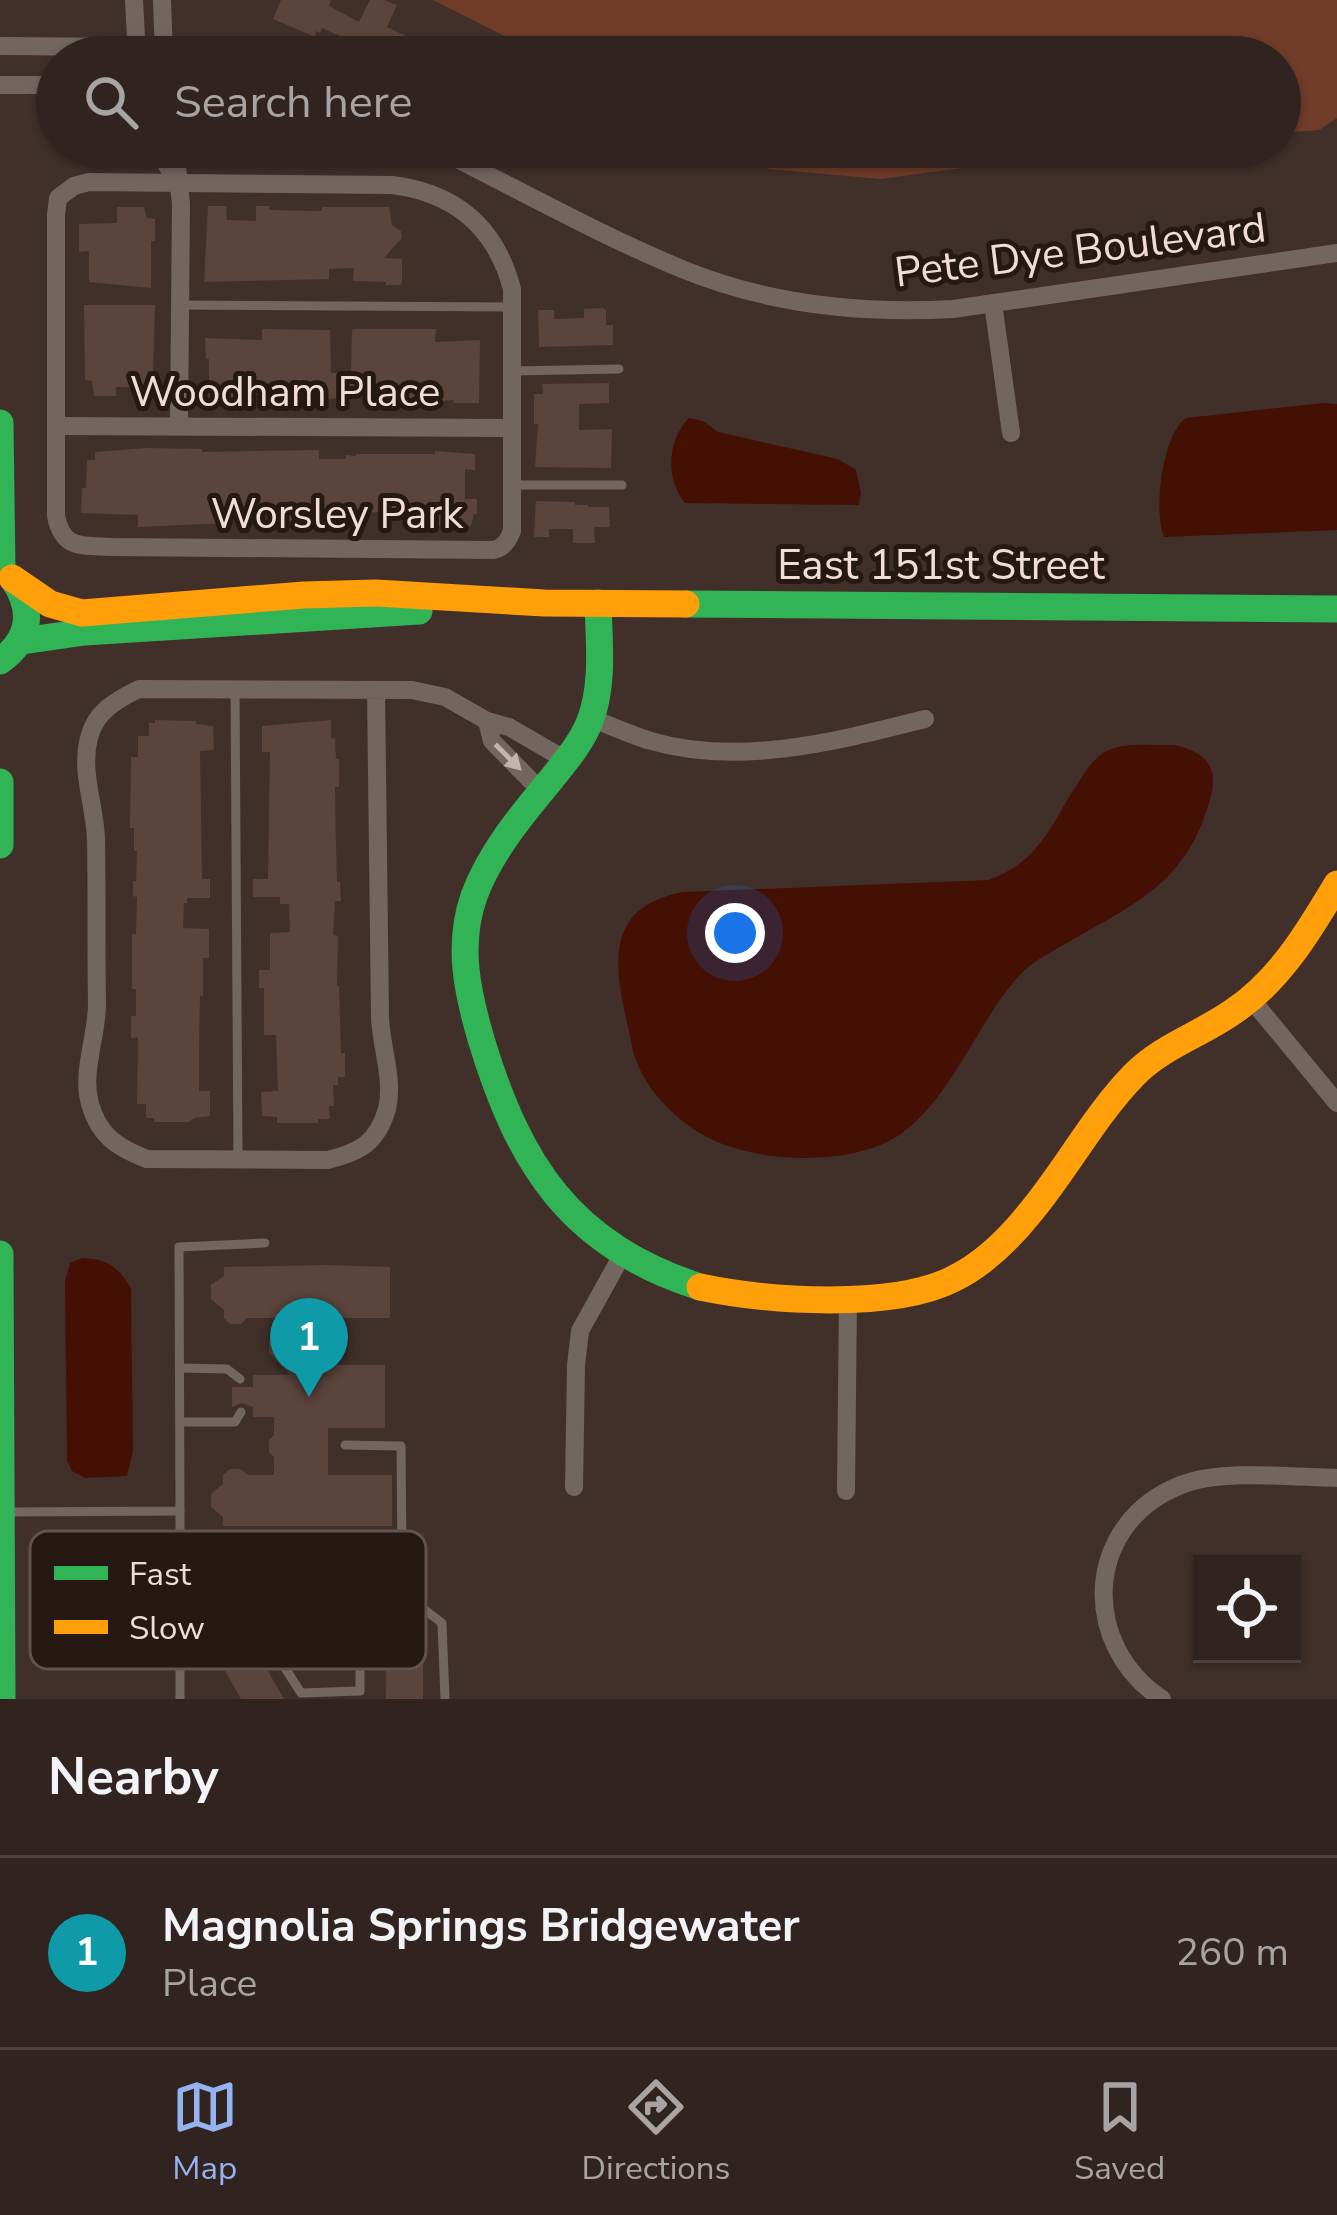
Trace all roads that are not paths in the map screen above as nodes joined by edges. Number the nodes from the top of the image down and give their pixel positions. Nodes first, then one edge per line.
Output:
1 (134, 0) edge
2 (162, 0) edge
3 (136, 36) edge
4 (163, 36) edge
5 (0, 46) edge
6 (36, 48) edge
7 (0, 85) edge
8 (36, 85) edge
9 (167, 168) edge
10 (176, 168) edge
11 (477, 168) edge
12 (177, 182) junction
13 (1337, 253) edge
14 (993, 303) junction
15 (182, 305) junction
16 (512, 307) junction
17 (512, 370) junction
18 (620, 370) dead end
19 (0, 423) edge
20 (57, 425) junction
21 (179, 425) junction
22 (512, 428) junction
23 (1012, 433) dead end
24 (512, 485) junction
25 (622, 485) dead end
26 (5, 573) edge
27 (544, 603) junction
28 (598, 603) junction
29 (1337, 610) edge
30 (11, 652) edge
31 (235, 689) junction
32 (0, 690) edge
33 (376, 690) junction
34 (591, 718) junction
35 (925, 719) dead end
36 (487, 721) junction
37 (566, 760) junction
38 (0, 782) edge
39 (541, 791) junction
40 (0, 844) edge
41 (1337, 884) edge
42 (1250, 999) junction
43 (1337, 1103) edge
44 (238, 1159) junction
45 (265, 1244) dead end
46 (0, 1254) edge
47 (622, 1255) junction
48 (848, 1298) junction
49 (180, 1368) junction
50 (240, 1379) dead end
51 (241, 1412) dead end
52 (180, 1422) junction
53 (345, 1445) dead end
54 (1337, 1478) edge
55 (574, 1487) dead end
56 (846, 1491) dead end
57 (180, 1511) junction
58 (1, 1512) edge
59 (180, 1531) edge
60 (402, 1531) edge
61 (426, 1611) edge
62 (286, 1669) edge
63 (359, 1669) edge
64 (2, 1699) edge
65 (446, 1699) edge
66 (1162, 1699) edge

1 - 3 street
2 - 4 street
5 - 6 street
7 - 8 street
9 - 12 street
10 - 12 street
11 - 14 street, Pete Dye Boulevard
12 - 15 street
12 - 16 street, Worsley Park
12 - 20 street, Worsley Park
13 - 14 street, Pete Dye Boulevard
14 - 23 street
15 - 16 lane
15 - 21 street
16 - 17 street, Worsley Park
17 - 18 lane
17 - 22 street, Worsley Park
19 - 26 street
20 - 21 street, Woodham Place
20 - 24 street, Worsley Park
21 - 22 street, Woodham Place
22 - 24 street, Worsley Park
24 - 25 lane
26 - 27 street, East 151st Street
26 - 30 street
27 - 28 street, East 151st Street
27 - 30 street, East 151st Street
28 - 29 street, East 151st Street
28 - 34 street
30 - 32 street
31 - 33 street
31 - 44 lane
31 - 44 street
33 - 36 street
33 - 44 street
34 - 35 street
34 - 37 street
36 - 37 street
36 -> 39 street
37 - 39 street
38 - 40 street
39 - 47 street
41 - 42 street
42 - 43 street
42 - 48 street
45 - 49 lane
46 - 58 street
47 - 48 street
47 - 55 street
48 - 56 street
49 - 50 lane
49 - 52 lane
51 - 52 lane
52 - 57 lane
53 - 60 lane
54 - 66 street
57 - 58 lane
57 - 59 lane
58 - 64 street
61 - 65 lane
62 - 63 lane

